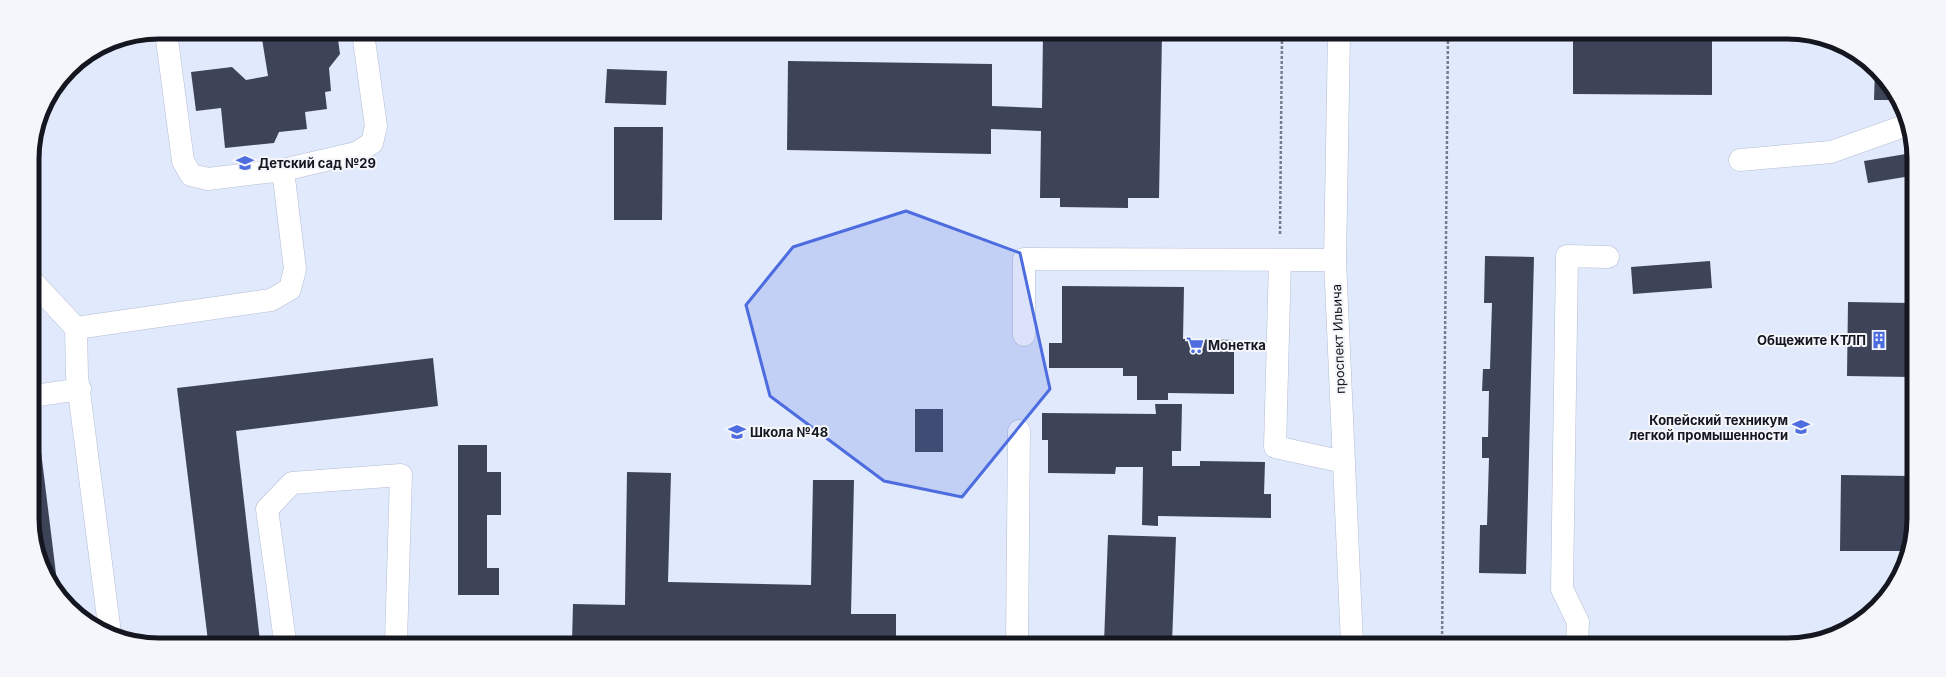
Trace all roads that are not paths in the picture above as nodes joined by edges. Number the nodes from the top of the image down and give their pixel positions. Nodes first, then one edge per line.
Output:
1 (167, 39) edge
2 (364, 39) edge
3 (1339, 39) edge
4 (1903, 127) edge
5 (1740, 160) dead end
6 (283, 170) junction
7 (1608, 257) dead end
8 (1280, 260) junction
9 (1335, 260) junction
10 (39, 288) edge
11 (76, 328) junction
12 (1024, 335) dead end
13 (80, 389) junction
14 (39, 395) edge
15 (1019, 431) dead end
16 (1344, 462) junction
17 (109, 627) edge
18 (285, 638) edge
19 (396, 638) edge
20 (1017, 638) edge
21 (1352, 638) edge
22 (1577, 638) edge

1 - 6 street
2 - 6 street
3 - 9 street, проспект Ильича
4 - 5 street
6 - 11 street
7 - 22 street
8 - 9 street
8 - 12 street
8 - 16 street
9 - 16 street, проспект Ильича
10 - 11 street
11 - 13 street
13 - 14 street
13 - 17 street
15 - 20 street
16 - 21 street, проспект Ильича
18 - 19 street

